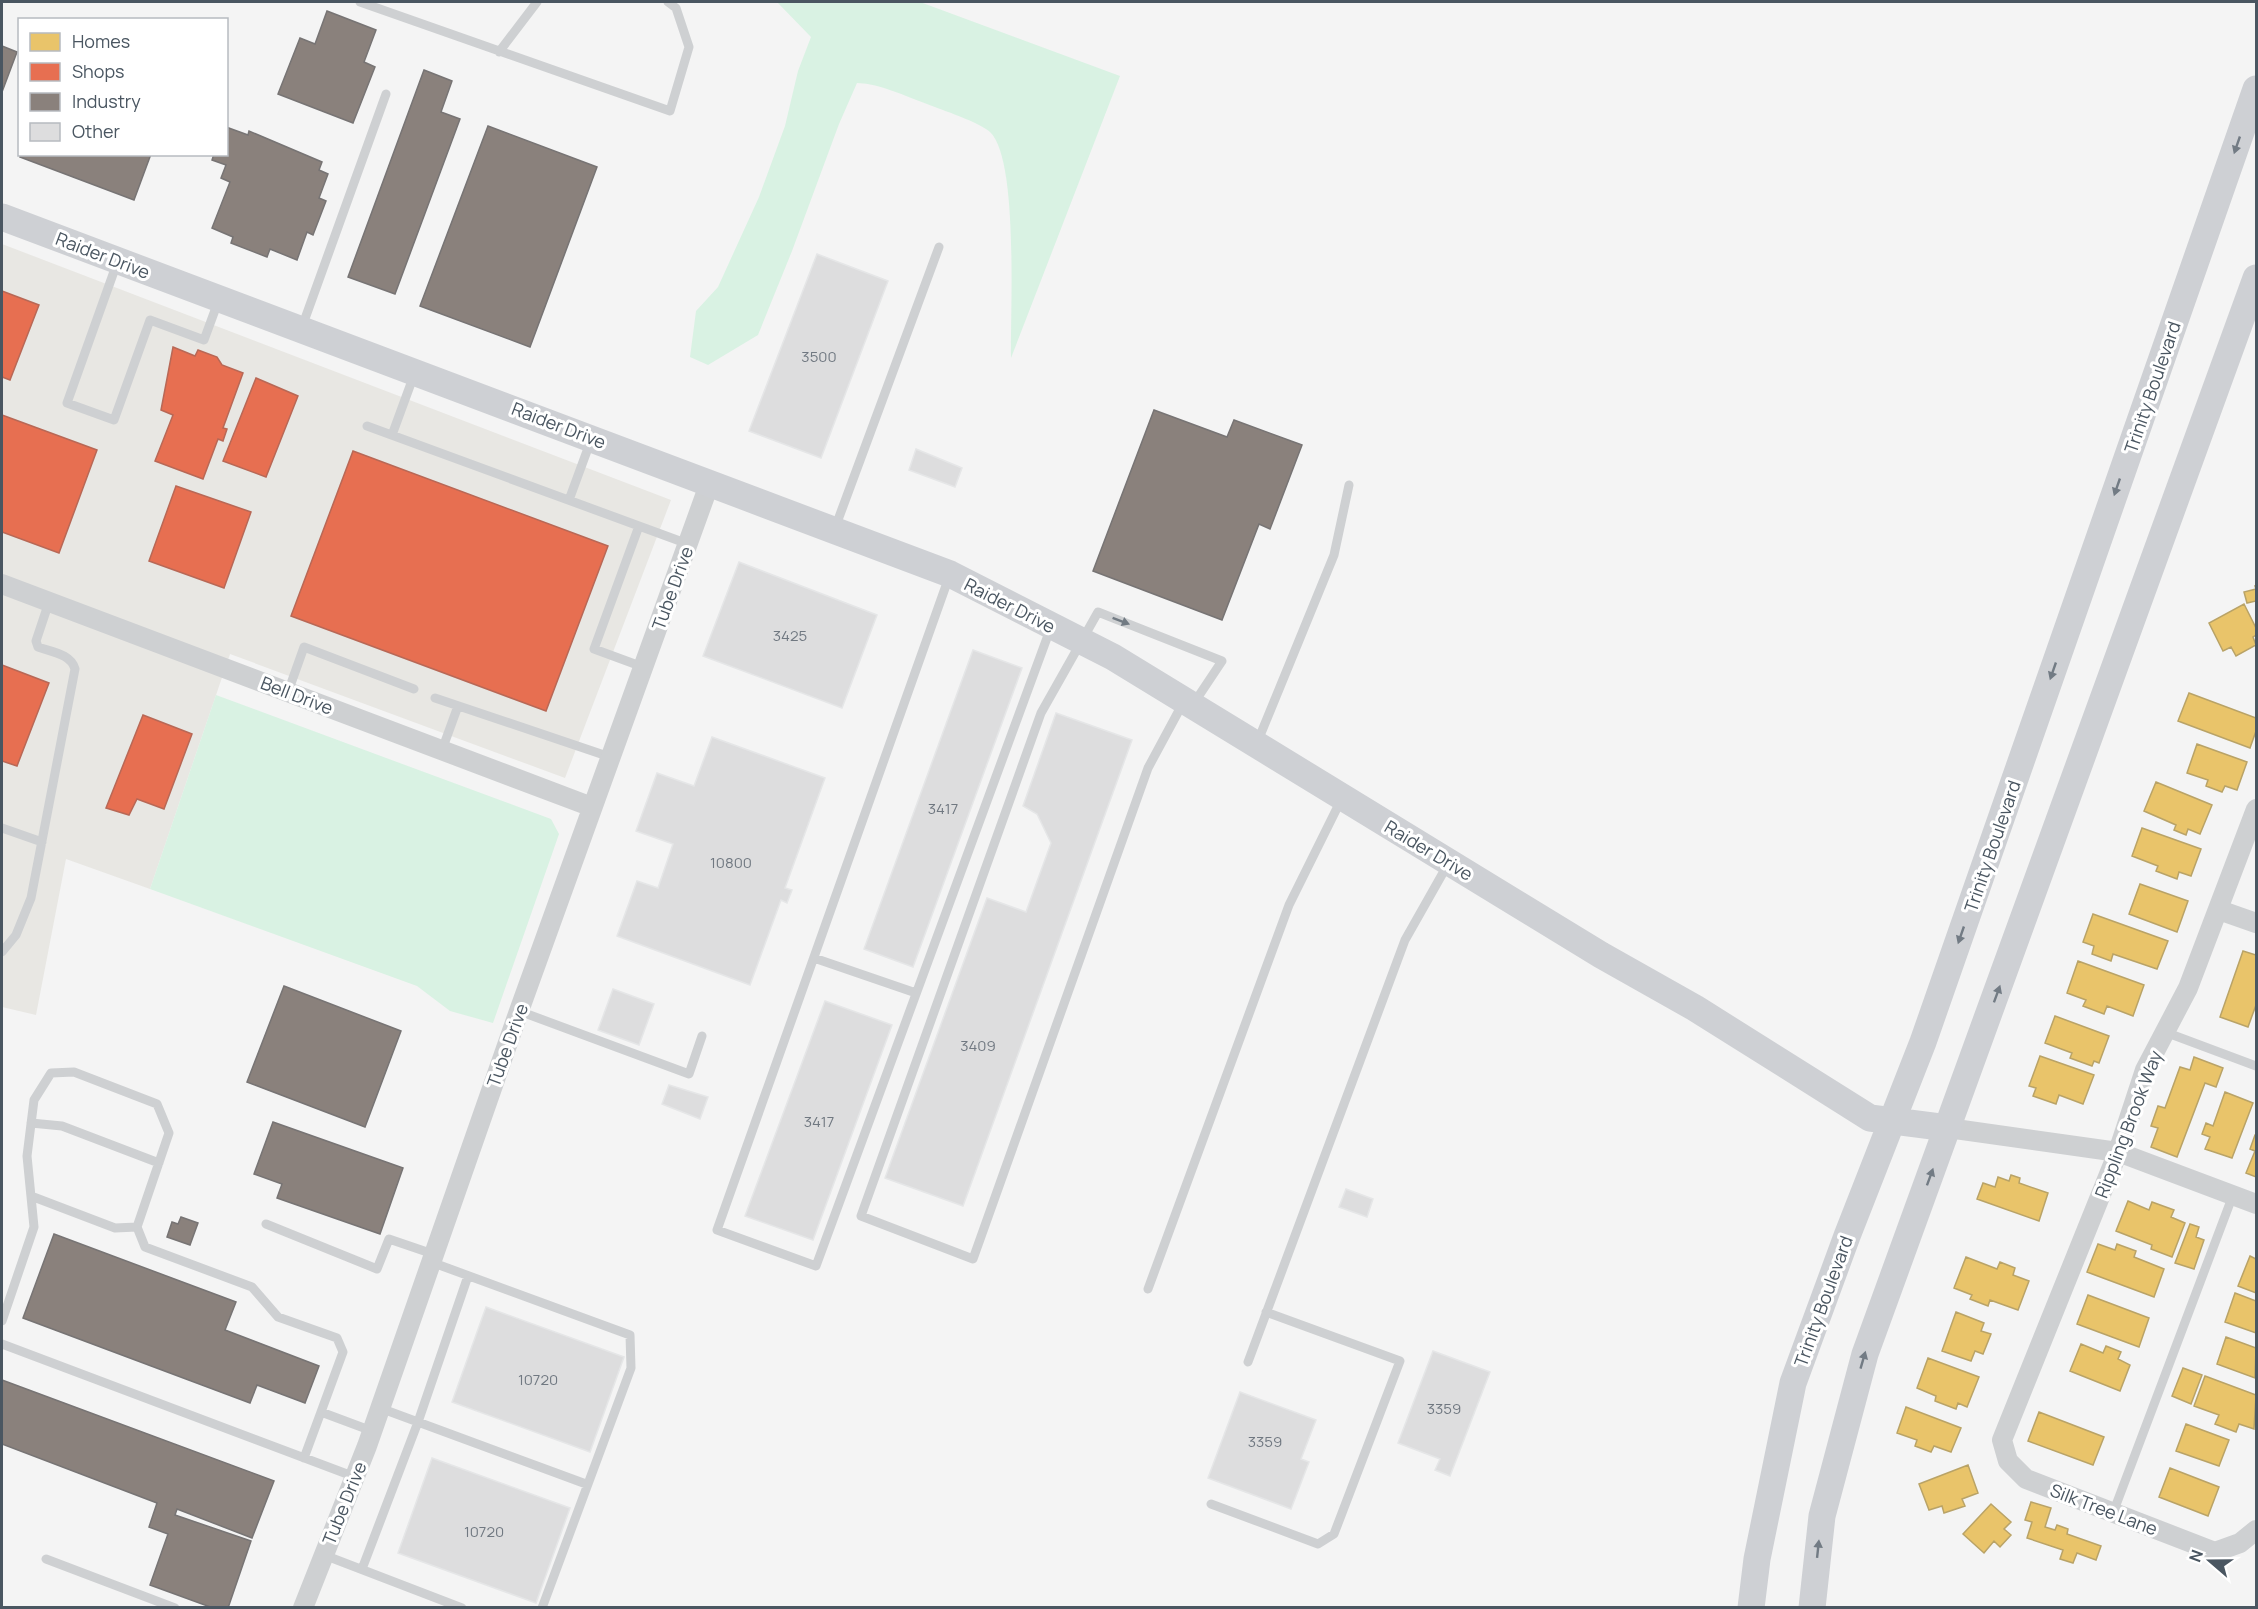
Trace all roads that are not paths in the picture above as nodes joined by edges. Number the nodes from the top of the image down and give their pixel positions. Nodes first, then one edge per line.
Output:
1 (360, 2) edge
2 (537, 2) edge
3 (668, 2) edge
4 (499, 52) junction
5 (2256, 89) edge
6 (386, 94) dead end
7 (2, 217) edge
8 (939, 247) dead end
9 (118, 260) junction
10 (2256, 278) edge
11 (219, 298) junction
12 (301, 329) junction
13 (415, 372) junction
14 (367, 426) dead end
15 (392, 435) junction
16 (592, 438) junction
17 (710, 482) junction
18 (1349, 485) dead end
19 (569, 500) junction
20 (639, 526) junction
21 (834, 530) junction
22 (688, 544) junction
23 (950, 574) junction
24 (2, 584) edge
25 (49, 602) junction
26 (1051, 626) junction
27 (1080, 641) junction
28 (643, 667) junction
29 (414, 689) dead end
30 (288, 692) junction
31 (435, 698) dead end
32 (1188, 704) junction
33 (458, 706) junction
34 (1256, 745) junction
35 (442, 750) junction
36 (610, 757) junction
37 (1343, 798) junction
38 (592, 807) junction
39 (2256, 809) edge
40 (2, 828) edge
41 (42, 842) junction
42 (1449, 863) junction
43 (2219, 910) junction
44 (2256, 923) edge
45 (2, 952) edge
46 (814, 958) junction
47 (916, 993) junction
48 (519, 1011) junction
49 (2165, 1032) junction
50 (702, 1036) dead end
51 (2256, 1066) edge
52 (1891, 1121) junction
53 (31, 1122) junction
54 (1948, 1128) junction
55 (2118, 1152) junction
56 (159, 1163) junction
57 (2233, 1195) junction
58 (31, 1196) junction
59 (2256, 1204) edge
60 (266, 1224) dead end
61 (137, 1227) junction
62 (431, 1258) junction
63 (468, 1276) junction
64 (1148, 1288) dead end
65 (1266, 1312) junction
66 (2, 1321) edge
67 (2, 1344) edge
68 (1248, 1362) dead end
69 (380, 1408) junction
70 (321, 1412) junction
71 (418, 1422) junction
72 (372, 1431) junction
73 (2002, 1440) joint
74 (304, 1458) junction
75 (355, 1477) junction
76 (586, 1484) junction
77 (1211, 1504) dead end
78 (2114, 1513) junction
79 (2256, 1530) edge
80 (324, 1555) junction
81 (46, 1559) dead end
82 (362, 1569) junction
83 (175, 1608) edge
84 (303, 1608) edge
85 (462, 1608) edge
86 (542, 1608) edge
87 (1751, 1608) edge
88 (1812, 1608) edge

1 - 4 lane
2 - 4 lane
3 - 4 lane
5 -> 52 main road, Trinity Boulevard
6 - 12 lane
7 - 9 main road, Raider Drive
8 - 21 lane
9 - 11 main road, Raider Drive
9 - 11 lane
54 -> 10 main road
11 - 12 main road, Raider Drive
12 - 13 main road, Raider Drive
13 - 15 lane
13 - 16 main road, Raider Drive
14 - 15 lane
15 - 19 lane
16 - 17 main road, Raider Drive
16 - 19 lane
17 - 21 main road, Raider Drive
17 - 22 street, Tube Drive
18 - 34 lane
19 - 20 lane
20 - 22 lane
20 - 28 lane
21 - 23 main road, Raider Drive
22 - 28 street, Tube Drive
23 - 26 main road, Raider Drive
23 - 46 lane
24 - 25 street, Bell Drive
25 - 30 street, Bell Drive
25 - 41 lane
26 - 27 main road, Raider Drive
26 - 47 lane
27 - 32 main road, Raider Drive
27 -> 32 lane
27 - 32 lane
28 - 36 street, Tube Drive
29 - 30 lane
30 - 35 street, Bell Drive
31 - 33 lane
32 - 34 main road, Raider Drive
33 - 35 lane
33 - 36 lane
34 - 37 main road, Raider Drive
35 - 38 street, Bell Drive
36 - 38 street, Tube Drive
37 - 42 main road, Raider Drive
37 - 64 lane
38 - 48 street, Tube Drive
39 - 43 street, Rippling Brook Way
40 - 41 lane
41 - 45 lane
42 - 52 main road, Raider Drive
42 - 65 lane
43 - 44 street
43 - 49 street, Rippling Brook Way
46 - 47 lane
46 - 47 lane
48 - 50 lane
48 - 62 street, Tube Drive
49 - 51 lane
49 - 55 street, Rippling Brook Way
52 - 54 main road, Raider Drive
52 - 87 main road, Trinity Boulevard
53 - 56 lane
53 - 56 lane
53 - 58 lane
54 - 55 street
88 -> 54 main road
55 - 57 street
55 - 73 street, Rippling Brook Way
56 - 61 lane
57 - 59 street
57 - 78 lane
58 - 61 lane
58 - 66 lane
60 - 62 lane
61 - 70 lane
62 - 63 lane
62 - 69 street, Tube Drive
63 - 71 lane
63 - 76 lane
65 - 68 lane
65 - 77 lane
67 - 74 lane
69 - 71 lane
69 - 72 street, Tube Drive
70 - 72 lane
70 - 74 lane
71 - 76 lane
71 - 82 lane
72 - 75 street, Tube Drive
73 - 78 street, Silk Tree Lane
74 - 75 lane
75 - 80 street, Tube Drive
76 - 86 lane
78 - 79 street, Silk Tree Lane
80 - 82 lane
80 - 84 street, Tube Drive
81 - 83 lane
82 - 85 lane

